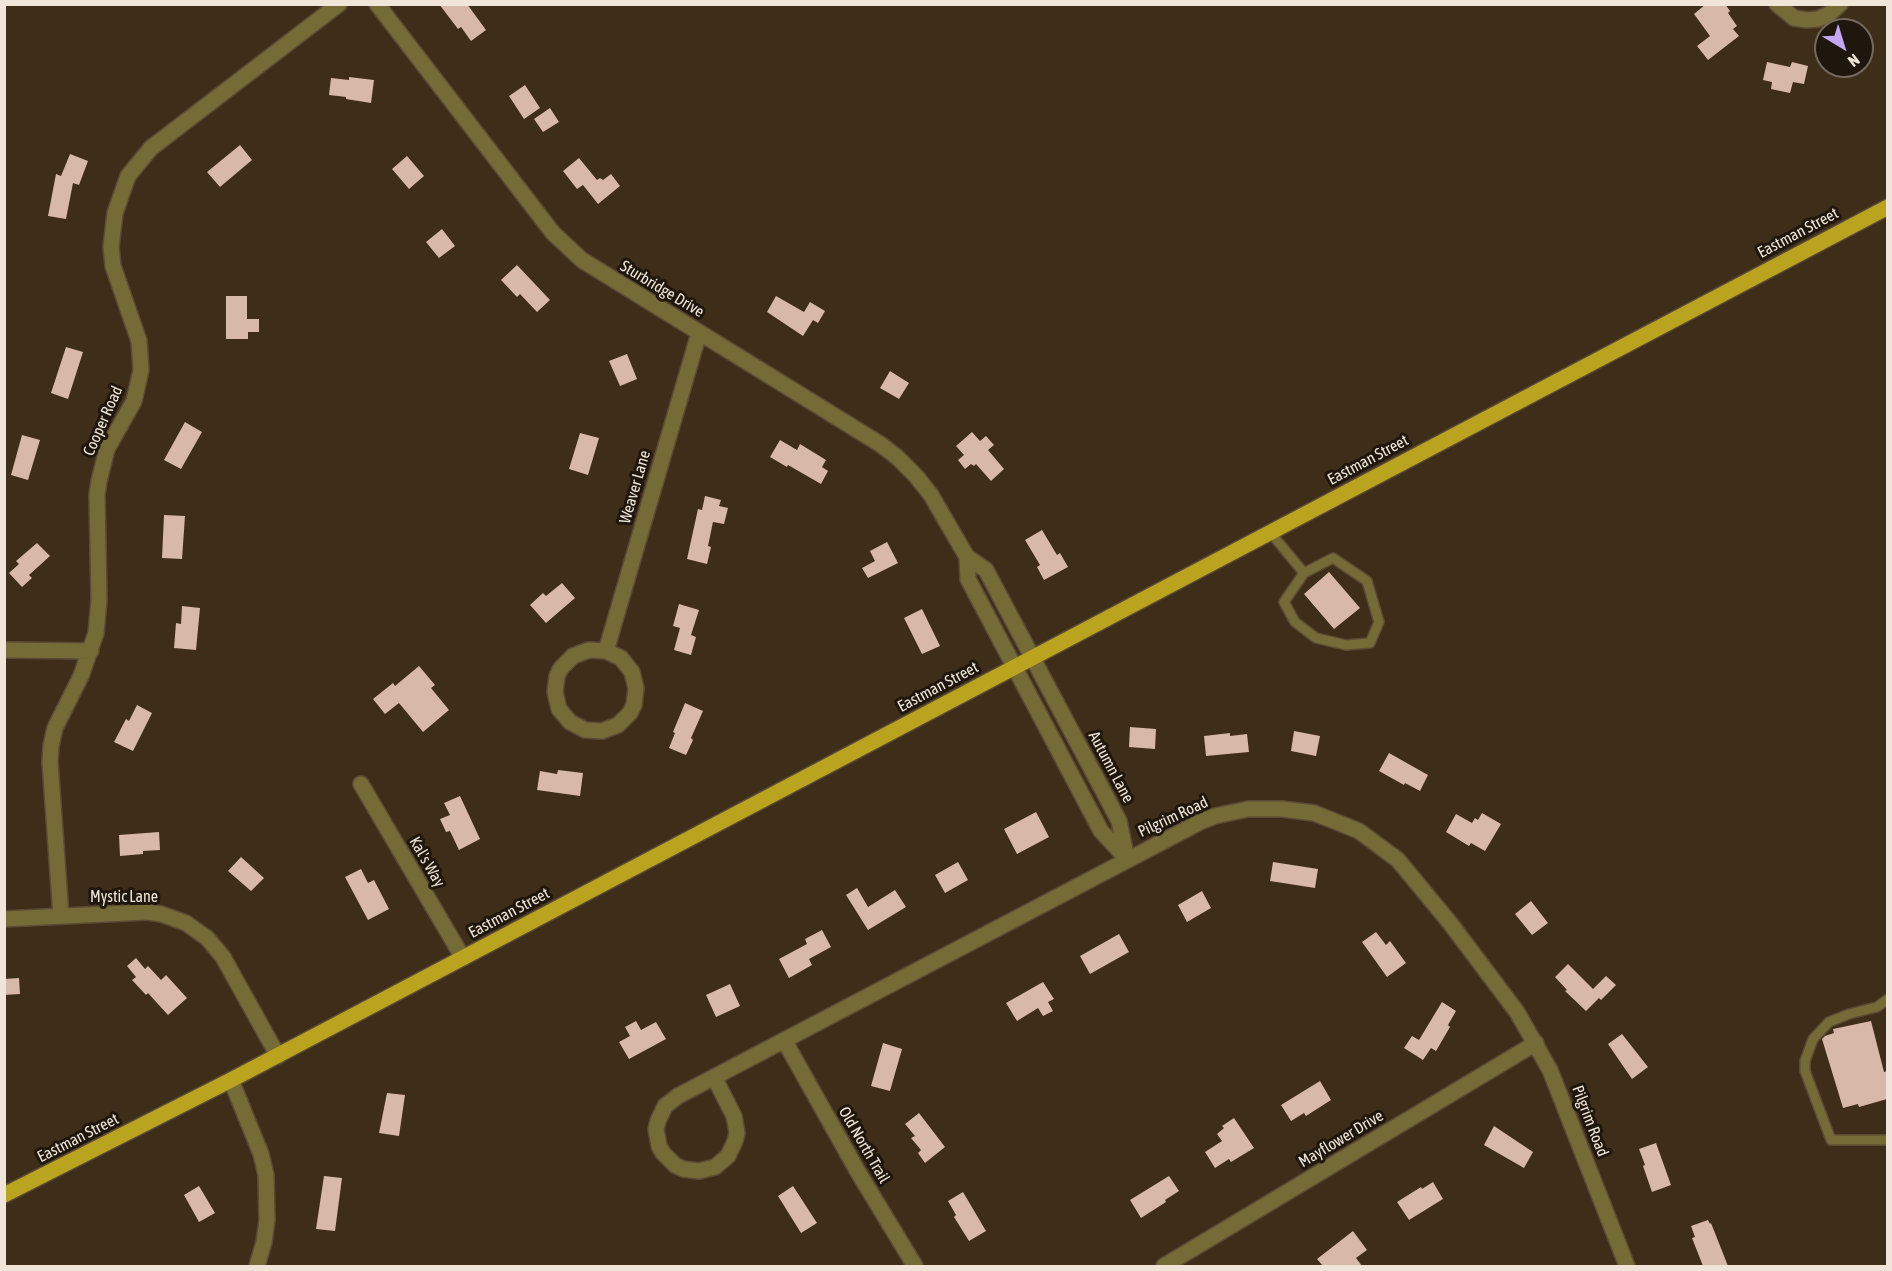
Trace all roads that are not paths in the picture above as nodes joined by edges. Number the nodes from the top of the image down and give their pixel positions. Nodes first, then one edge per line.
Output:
1 (339, 4) edge
2 (377, 4) edge
3 (1777, 4) edge
4 (1840, 4) edge
5 (1887, 207) edge
6 (699, 333) junction
7 (1270, 532) junction
8 (967, 557) junction
9 (1304, 573) junction
10 (4, 650) edge
11 (91, 651) junction
12 (606, 651) junction
13 (1033, 657) junction
14 (1014, 667) junction
15 (361, 784) dead end
16 (1127, 858) junction
17 (62, 916) junction
18 (4, 919) edge
19 (463, 958) junction
20 (1887, 999) edge
21 (784, 1040) junction
22 (1536, 1043) junction
23 (278, 1056) junction
24 (714, 1077) junction
25 (231, 1080) junction
26 (1887, 1140) edge
27 (4, 1195) edge
28 (256, 1266) edge
29 (915, 1266) edge
30 (1164, 1266) edge
31 (1627, 1266) edge

1 - 11 street, Cooper Road
2 - 6 street, Sturbridge Drive
3 - 4 street
5 - 7 main road, Eastman Street
6 - 8 street, Sturbridge Drive
6 - 12 street, Weaver Lane
7 - 9 lane
7 - 13 main road, Eastman Street
8 - 13 street, Sturbridge Drive
8 - 14 street, Sturbridge Drive
9 - 9 lane
10 - 11 street
11 - 17 street, Cooper Road
12 - 12 street
13 - 14 main road, Eastman Street
13 - 16 street, Autumn Lane
14 - 16 street
14 - 19 main road, Eastman Street
15 - 19 street, Kal's Way
16 - 21 street, Pilgrim Road
16 - 22 street, Pilgrim Road
17 - 18 street, Mystic Lane
17 - 23 street, Mystic Lane
19 - 23 main road, Eastman Street
20 - 26 lane
21 - 24 street, Pilgrim Road
21 - 29 street, Old North Trail
22 - 30 street, Mayflower Drive
22 - 31 street, Pilgrim Road
23 - 25 main road, Eastman Street
24 - 24 street, Pilgrim Road
25 - 27 main road, Eastman Street
25 - 28 street

